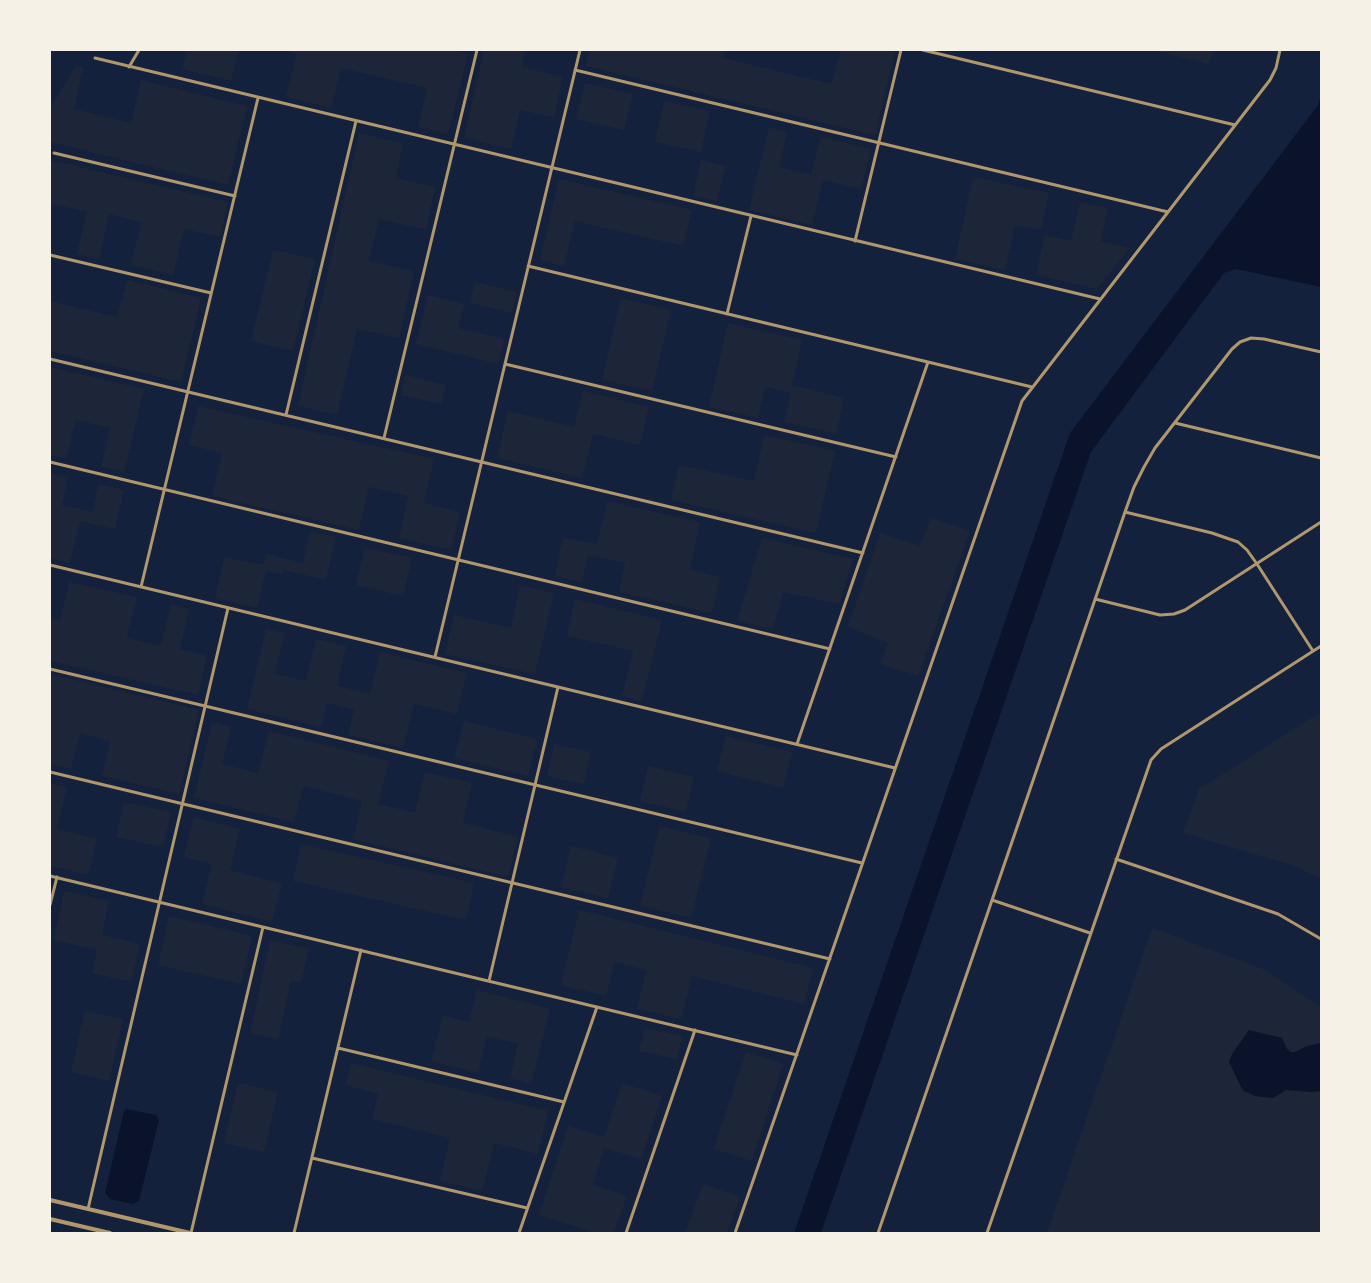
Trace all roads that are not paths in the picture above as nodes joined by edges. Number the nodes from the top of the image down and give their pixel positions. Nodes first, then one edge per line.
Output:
1 (139, 50) edge
2 (477, 50) edge
3 (580, 50) edge
4 (901, 50) edge
5 (922, 50) edge
6 (1280, 50) edge
7 (95, 58) dead end
8 (129, 67) junction
9 (575, 70) junction
10 (258, 98) junction
11 (356, 121) junction
12 (1235, 125) junction
13 (879, 143) junction
14 (454, 145) junction
15 (54, 153) dead end
16 (552, 168) junction
17 (235, 196) junction
18 (1168, 212) junction
19 (751, 216) junction
20 (855, 241) junction
21 (50, 255) edge
22 (528, 266) junction
23 (211, 294) junction
24 (1100, 299) junction
25 (727, 314) junction
26 (1321, 352) edge
27 (50, 359) edge
28 (928, 362) junction
29 (505, 364) junction
30 (1032, 387) junction
31 (188, 391) junction
32 (286, 415) junction
33 (1175, 423) junction
34 (384, 438) junction
35 (896, 458) junction
36 (1321, 458) edge
37 (50, 462) edge
38 (482, 462) junction
39 (164, 489) junction
40 (1125, 512) junction
41 (1321, 522) edge
42 (863, 553) junction
43 (458, 560) junction
44 (1257, 564) junction
45 (50, 565) edge
46 (141, 587) junction
47 (1095, 599) junction
48 (228, 608) junction
49 (1321, 646) edge
50 (830, 649) junction
51 (1313, 651) junction
52 (435, 657) junction
53 (50, 669) edge
54 (558, 687) junction
55 (206, 706) junction
56 (797, 744) junction
57 (895, 768) junction
58 (50, 772) edge
59 (535, 785) junction
60 (182, 804) junction
61 (1116, 859) junction
62 (862, 863) junction
63 (50, 876) edge
64 (56, 877) junction
65 (512, 883) junction
66 (992, 900) junction
67 (160, 902) junction
68 (50, 905) edge
69 (263, 926) junction
70 (1090, 933) junction
71 (1321, 939) edge
72 (361, 950) junction
73 (830, 959) junction
74 (489, 981) junction
75 (597, 1007) junction
76 (695, 1030) junction
77 (338, 1048) junction
78 (797, 1055) junction
79 (564, 1102) junction
80 (312, 1158) junction
81 (50, 1200) edge
82 (528, 1208) junction
83 (88, 1209) junction
84 (50, 1219) edge
85 (110, 1233) edge
86 (190, 1233) edge
87 (294, 1233) edge
88 (519, 1233) edge
89 (626, 1233) edge
90 (735, 1233) edge
91 (878, 1233) edge
92 (987, 1233) edge

1 - 8 street
2 - 14 street
3 - 9 street
4 - 13 street
5 - 12 street
6 - 12 street
7 - 8 street
8 - 10 street
9 - 13 street
9 - 16 street
10 - 11 street
10 - 17 street
11 - 14 street
11 - 32 street
12 - 18 street
13 - 18 street
13 - 20 street
14 - 16 street
14 - 34 street
15 - 17 street
16 - 19 street
16 - 22 street
17 - 23 street
18 - 24 street
19 - 20 street
19 - 25 street
20 - 24 street
21 - 23 street
22 - 25 street
22 - 29 street
23 - 31 street
24 - 30 street
25 - 28 street
26 - 33 street
27 - 31 street
28 - 30 street
28 - 35 street
29 - 35 street
29 - 38 street
30 - 57 street
31 - 32 street
31 - 39 street
32 - 34 street
33 - 36 street
33 - 40 street
34 - 38 street
35 - 42 street
37 - 39 street
38 - 42 street
38 - 43 street
39 - 43 street
39 - 46 street
40 - 44 street
40 - 47 street
41 - 44 street
42 - 50 street
43 - 50 street
43 - 52 street
44 - 47 street
44 - 51 street
45 - 46 street
46 - 48 street
47 - 66 street
48 - 52 street
48 - 55 street
49 - 51 street
50 - 56 street
51 - 61 street
52 - 54 street
53 - 55 street
54 - 56 street
54 - 59 street
55 - 59 street
55 - 60 street
56 - 57 street
57 - 62 street
58 - 60 street
59 - 62 street
59 - 65 street
60 - 65 street
60 - 67 street
61 - 70 street
61 - 71 street
62 - 73 street
63 - 64 street
64 - 67 street
64 - 68 street
65 - 73 street
65 - 74 street
66 - 70 street
66 - 91 street
67 - 69 street
67 - 83 street
69 - 72 street
69 - 86 street
70 - 92 street
72 - 74 street
72 - 77 street
73 - 78 street
74 - 75 street
75 - 76 street
75 - 79 street
76 - 78 street
76 - 89 street
77 - 79 street
77 - 80 street
78 - 90 street
79 - 82 street
80 - 82 street
80 - 87 street
81 - 83 street
82 - 88 street
83 - 86 street
84 - 85 street

